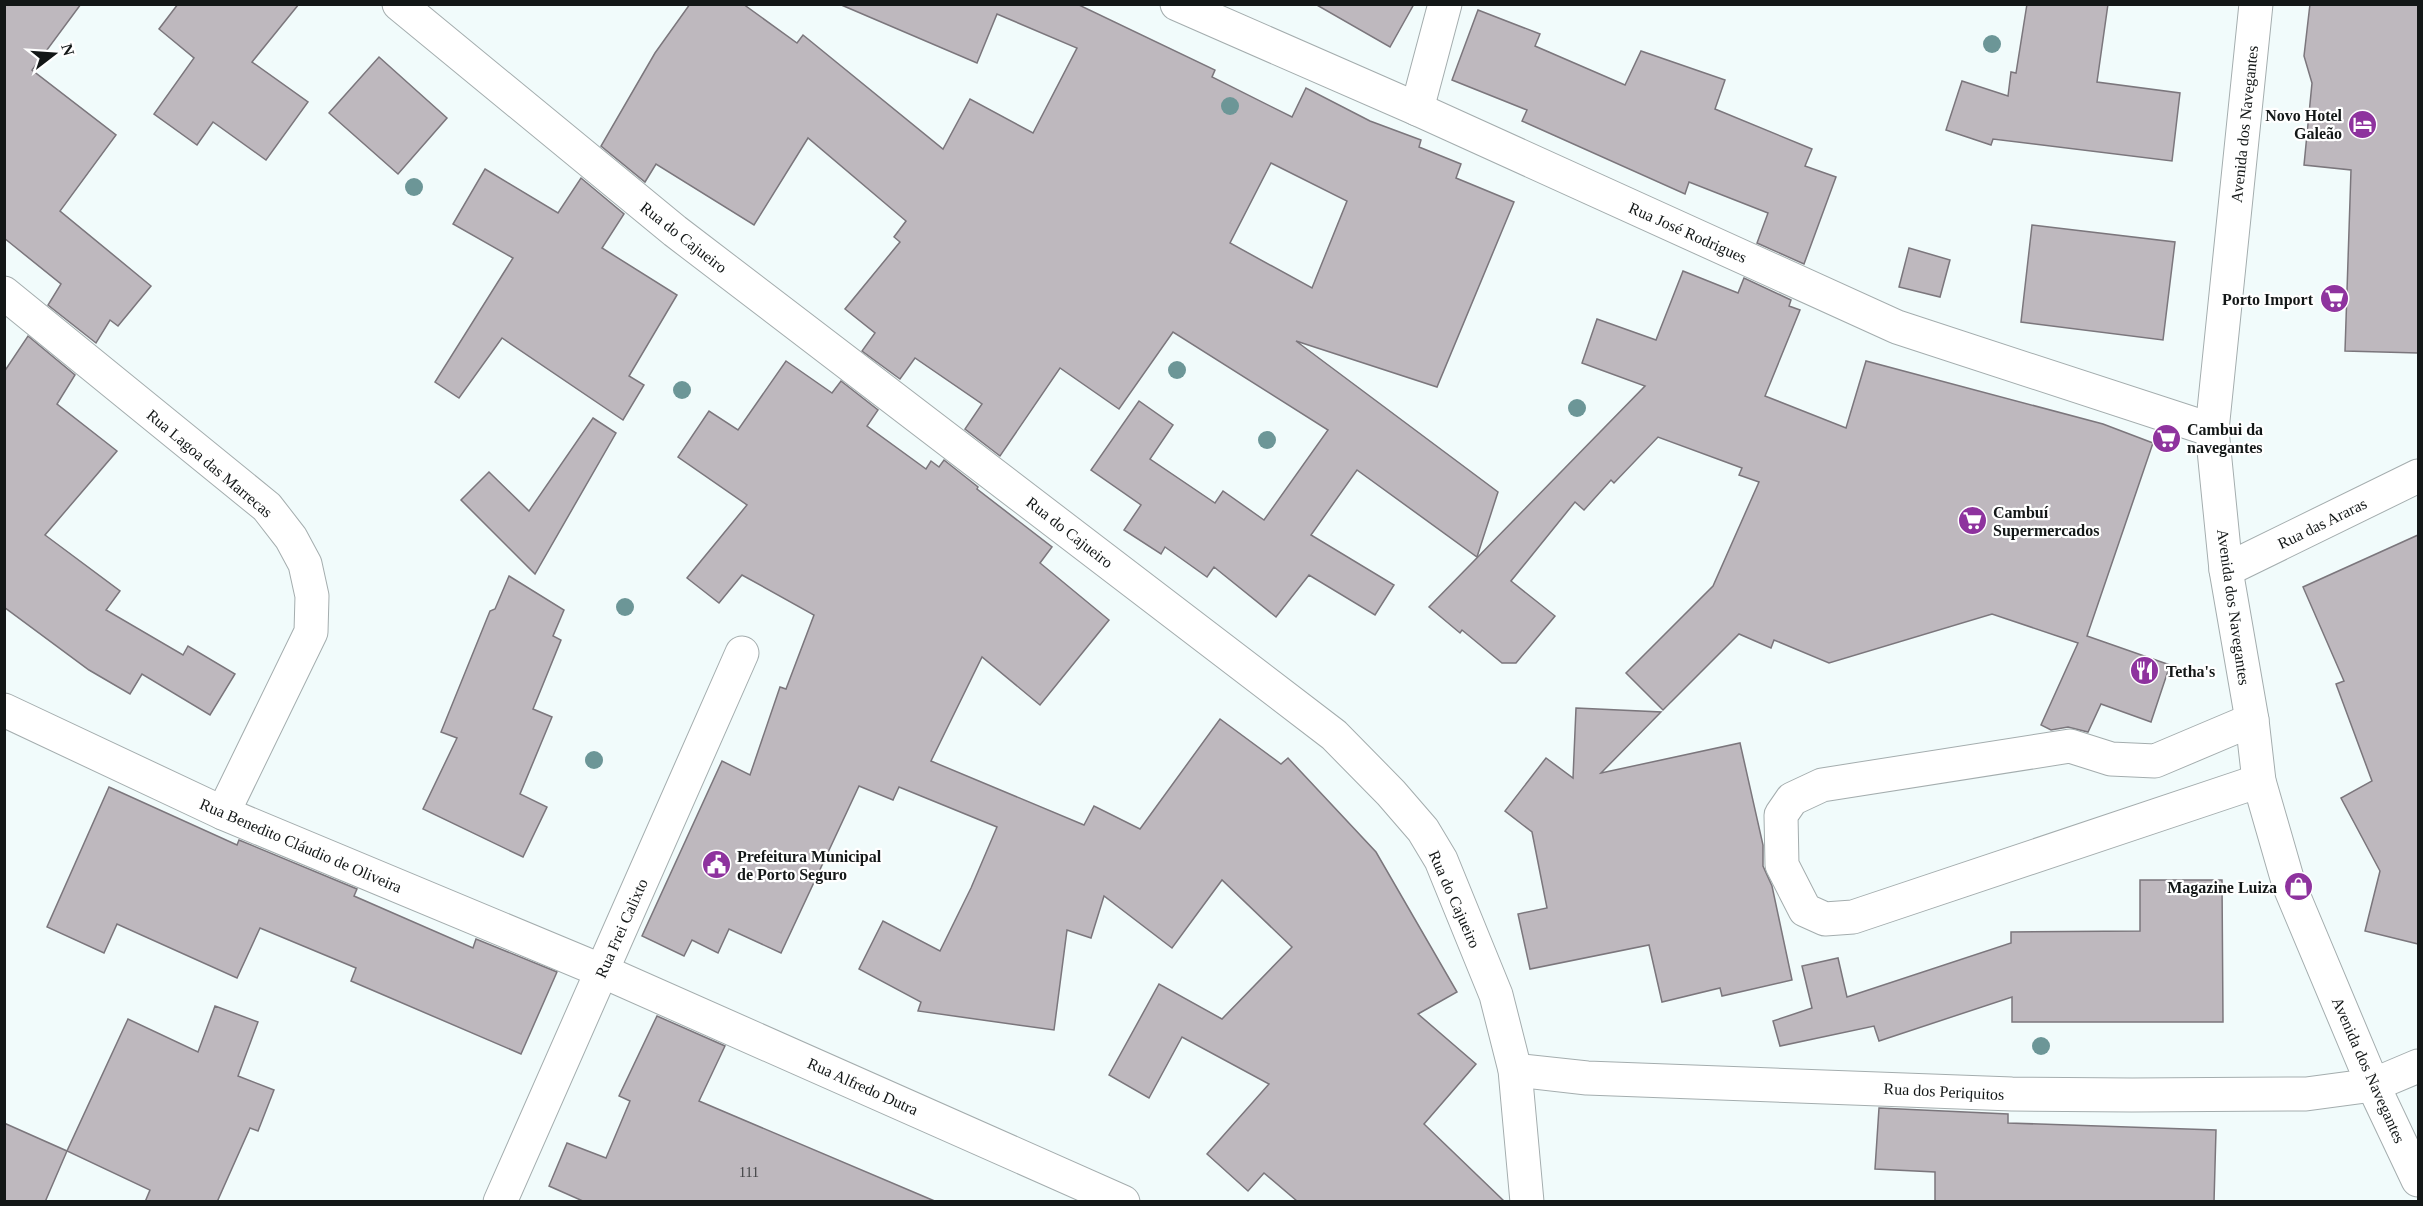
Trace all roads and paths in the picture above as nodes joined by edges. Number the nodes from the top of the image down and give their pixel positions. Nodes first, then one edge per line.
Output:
1 (399, 4) edge
2 (1177, 4) edge
3 (1445, 4) edge
4 (2256, 4) edge
5 (1416, 109) junction
6 (4, 293) edge
7 (2212, 430) junction
8 (2418, 476) edge
9 (2226, 570) junction
10 (742, 653) dead end
11 (4, 710) edge
12 (2252, 720) junction
13 (2259, 781) junction
14 (223, 813) junction
15 (602, 971) junction
16 (2418, 1066) edge
17 (1515, 1070) junction
18 (2373, 1085) junction
19 (2418, 1180) edge
20 (500, 1202) edge
21 (1124, 1202) edge
22 (1527, 1202) edge

1 - 17 street, Rua do Cajueiro
2 - 5 street, Rua José Rodrigues
3 - 5 street
4 - 7 street, Avenida dos Navegantes
5 - 7 street, Rua José Rodrigues
6 - 14 street, Rua Lagoa das Marrecas
7 - 9 street, Avenida dos Navegantes
8 - 9 street, Rua das Araras
9 - 12 street, Avenida dos Navegantes
10 - 15 street, Rua Frei Calixto
11 - 14 street, Rua Benedito Cláudio de Oliveira
12 - 13 street, Avenida dos Navegantes
12 - 13 street
13 - 18 street, Avenida dos Navegantes
14 - 15 street, Rua Benedito Cláudio de Oliveira
15 - 20 street, Rua Frei Calixto
15 - 21 street, Rua Alfredo Dutra
16 - 18 street, Rua dos Periquitos
17 - 18 street, Rua dos Periquitos
17 - 22 street, Rua do Cajueiro
18 - 19 street, Avenida dos Navegantes

